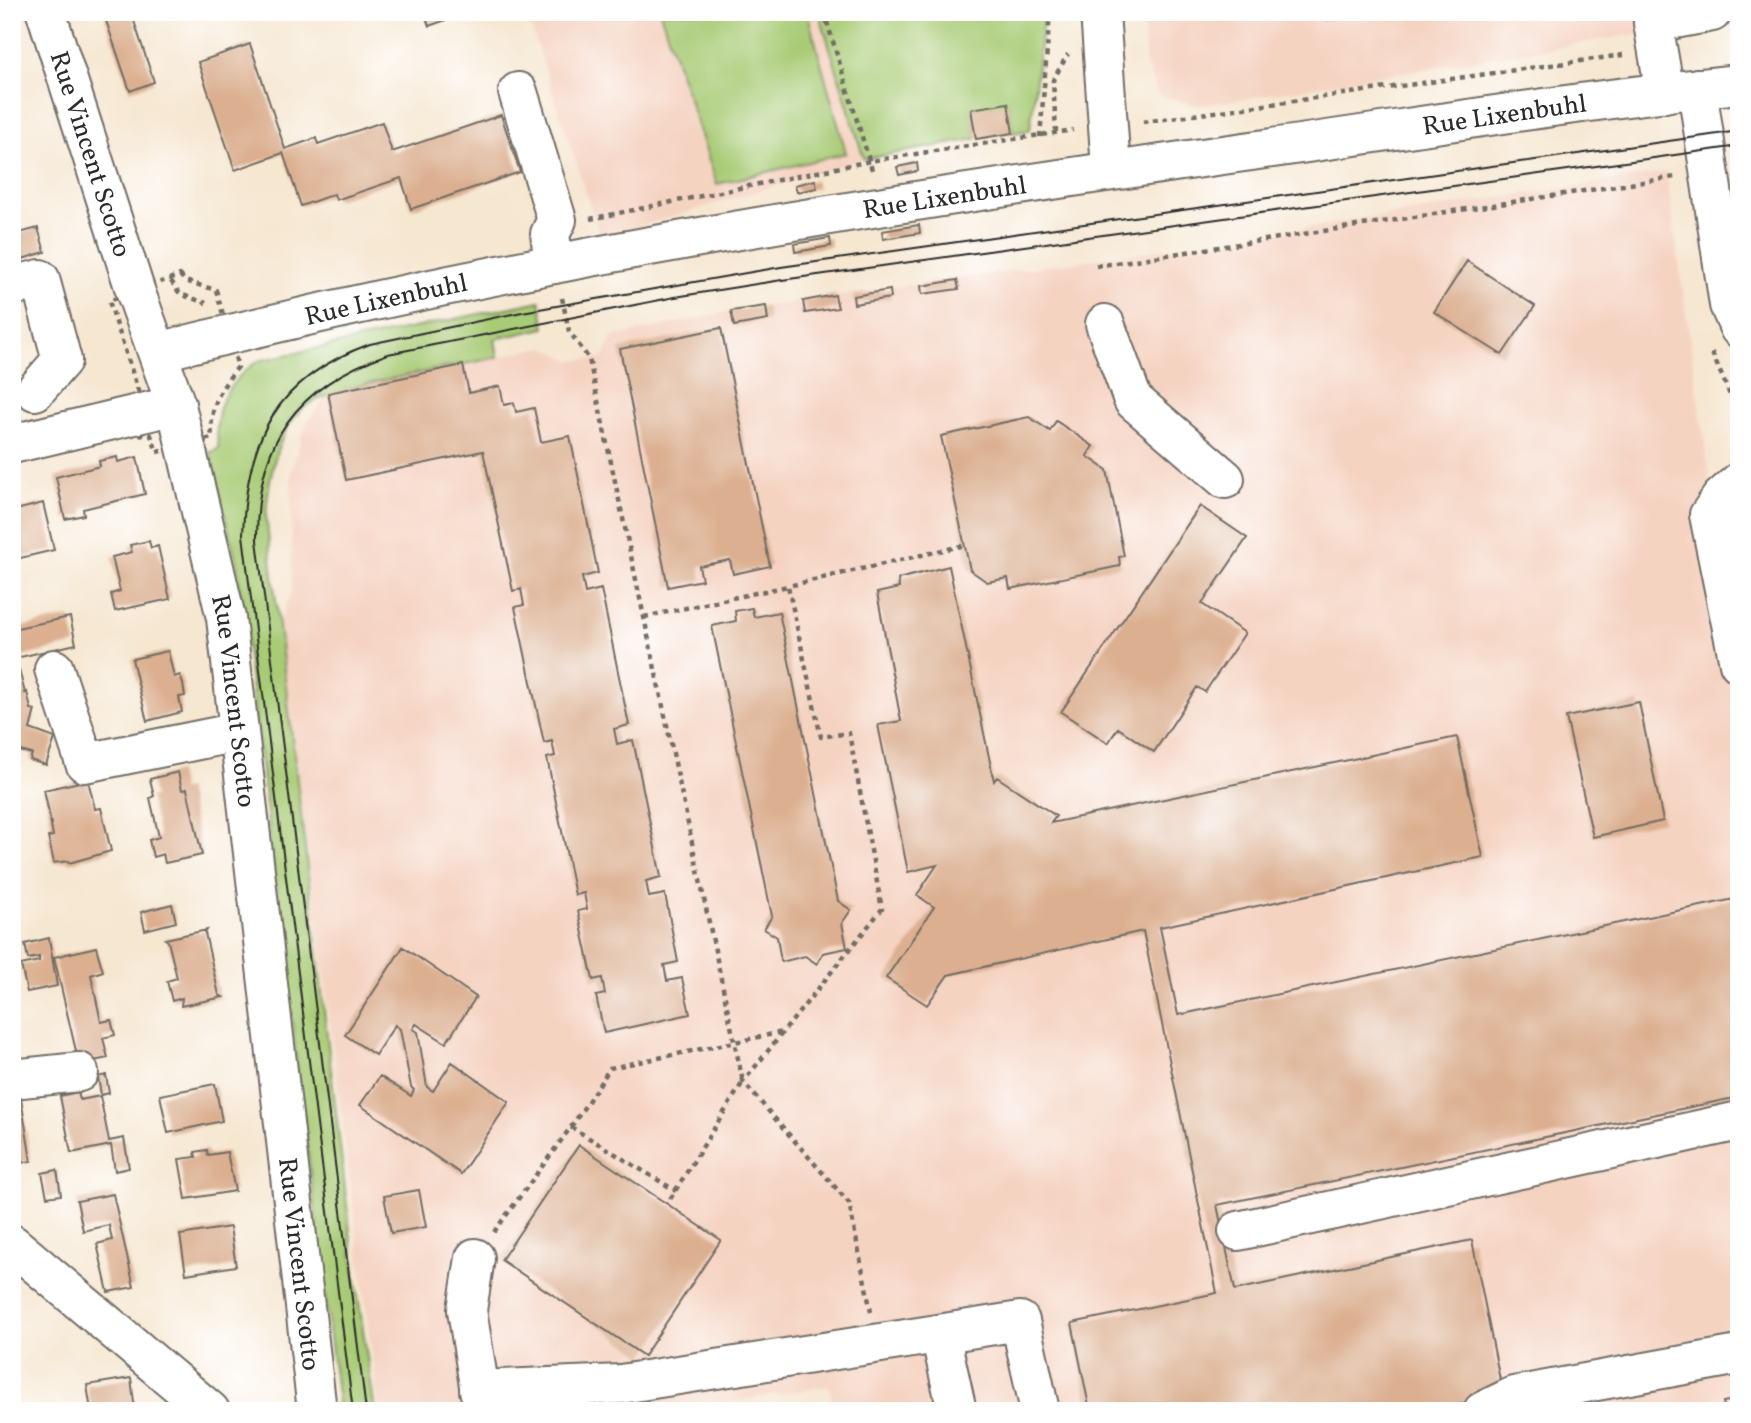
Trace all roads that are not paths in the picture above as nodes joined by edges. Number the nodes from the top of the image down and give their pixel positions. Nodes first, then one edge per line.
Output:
1 (46, 12) edge
2 (1100, 12) edge
3 (1712, 12) edge
4 (1739, 84) edge
5 (1681, 90) junction
6 (518, 92) dead end
7 (1111, 169) junction
8 (554, 264) junction
9 (12, 286) edge
10 (1105, 324) dead end
11 (1724, 337) edge
12 (158, 352) junction
13 (24, 391) edge
14 (176, 405) junction
15 (49, 435) junction
16 (12, 444) edge
17 (1225, 479) dead end
18 (1739, 482) edge
19 (1739, 663) edge
20 (54, 669) dead end
21 (238, 732) junction
22 (79, 1072) dead end
23 (12, 1079) edge
24 (1739, 1121) edge
25 (1238, 1231) dead end
26 (12, 1244) edge
27 (475, 1258) road end
28 (940, 1334) junction
29 (1739, 1356) edge
30 (481, 1401) edge
31 (210, 1411) edge
32 (317, 1411) edge
33 (957, 1411) edge
34 (1040, 1411) edge
35 (1483, 1411) edge

1 - 12 street, Rue Vincent Scotto
2 - 7 street
3 - 5 street
4 - 5 street, Rue Lixenbuhl
5 - 7 street, Rue Lixenbuhl
5 - 11 street
6 - 8 street
7 - 8 street, Rue Lixenbuhl
8 - 12 street, Rue Lixenbuhl
9 - 13 street
10 - 17 street
12 - 14 street, Rue Vincent Scotto
13 - 15 street
14 - 15 street
14 - 21 street, Rue Vincent Scotto
15 - 16 street
18 - 19 street
20 - 21 street
21 - 32 street, Rue Vincent Scotto
22 - 23 street
24 - 25 street
26 - 31 street
27 - 30 street
28 - 30 street
28 - 33 street
28 - 34 street
29 - 35 street

